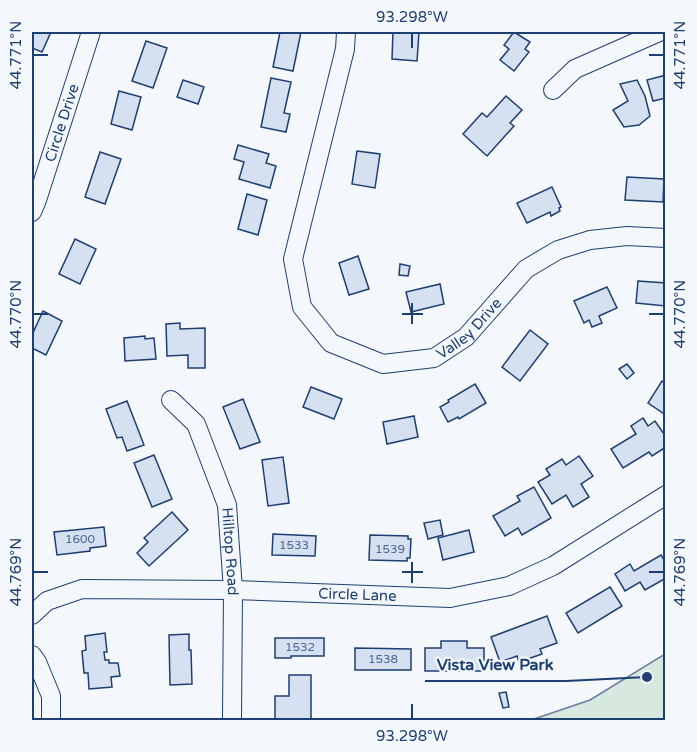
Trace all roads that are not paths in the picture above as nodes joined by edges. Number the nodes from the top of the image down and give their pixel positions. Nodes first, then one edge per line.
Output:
1 (91, 32) edge
2 (346, 32) edge
3 (659, 32) edge
4 (553, 90) dead end
5 (32, 212) edge
6 (666, 238) edge
7 (171, 400) dead end
8 (666, 495) edge
9 (233, 590) junction
10 (32, 615) edge
11 (32, 655) edge
12 (51, 720) edge
13 (232, 720) edge

1 - 5 street, Circle Drive
2 - 6 street, Valley Drive
3 - 4 street
7 - 9 street, Hilltop Road
8 - 9 street, Circle Lane
9 - 10 street, Circle Lane
9 - 13 street, Hilltop Road
11 - 12 street

